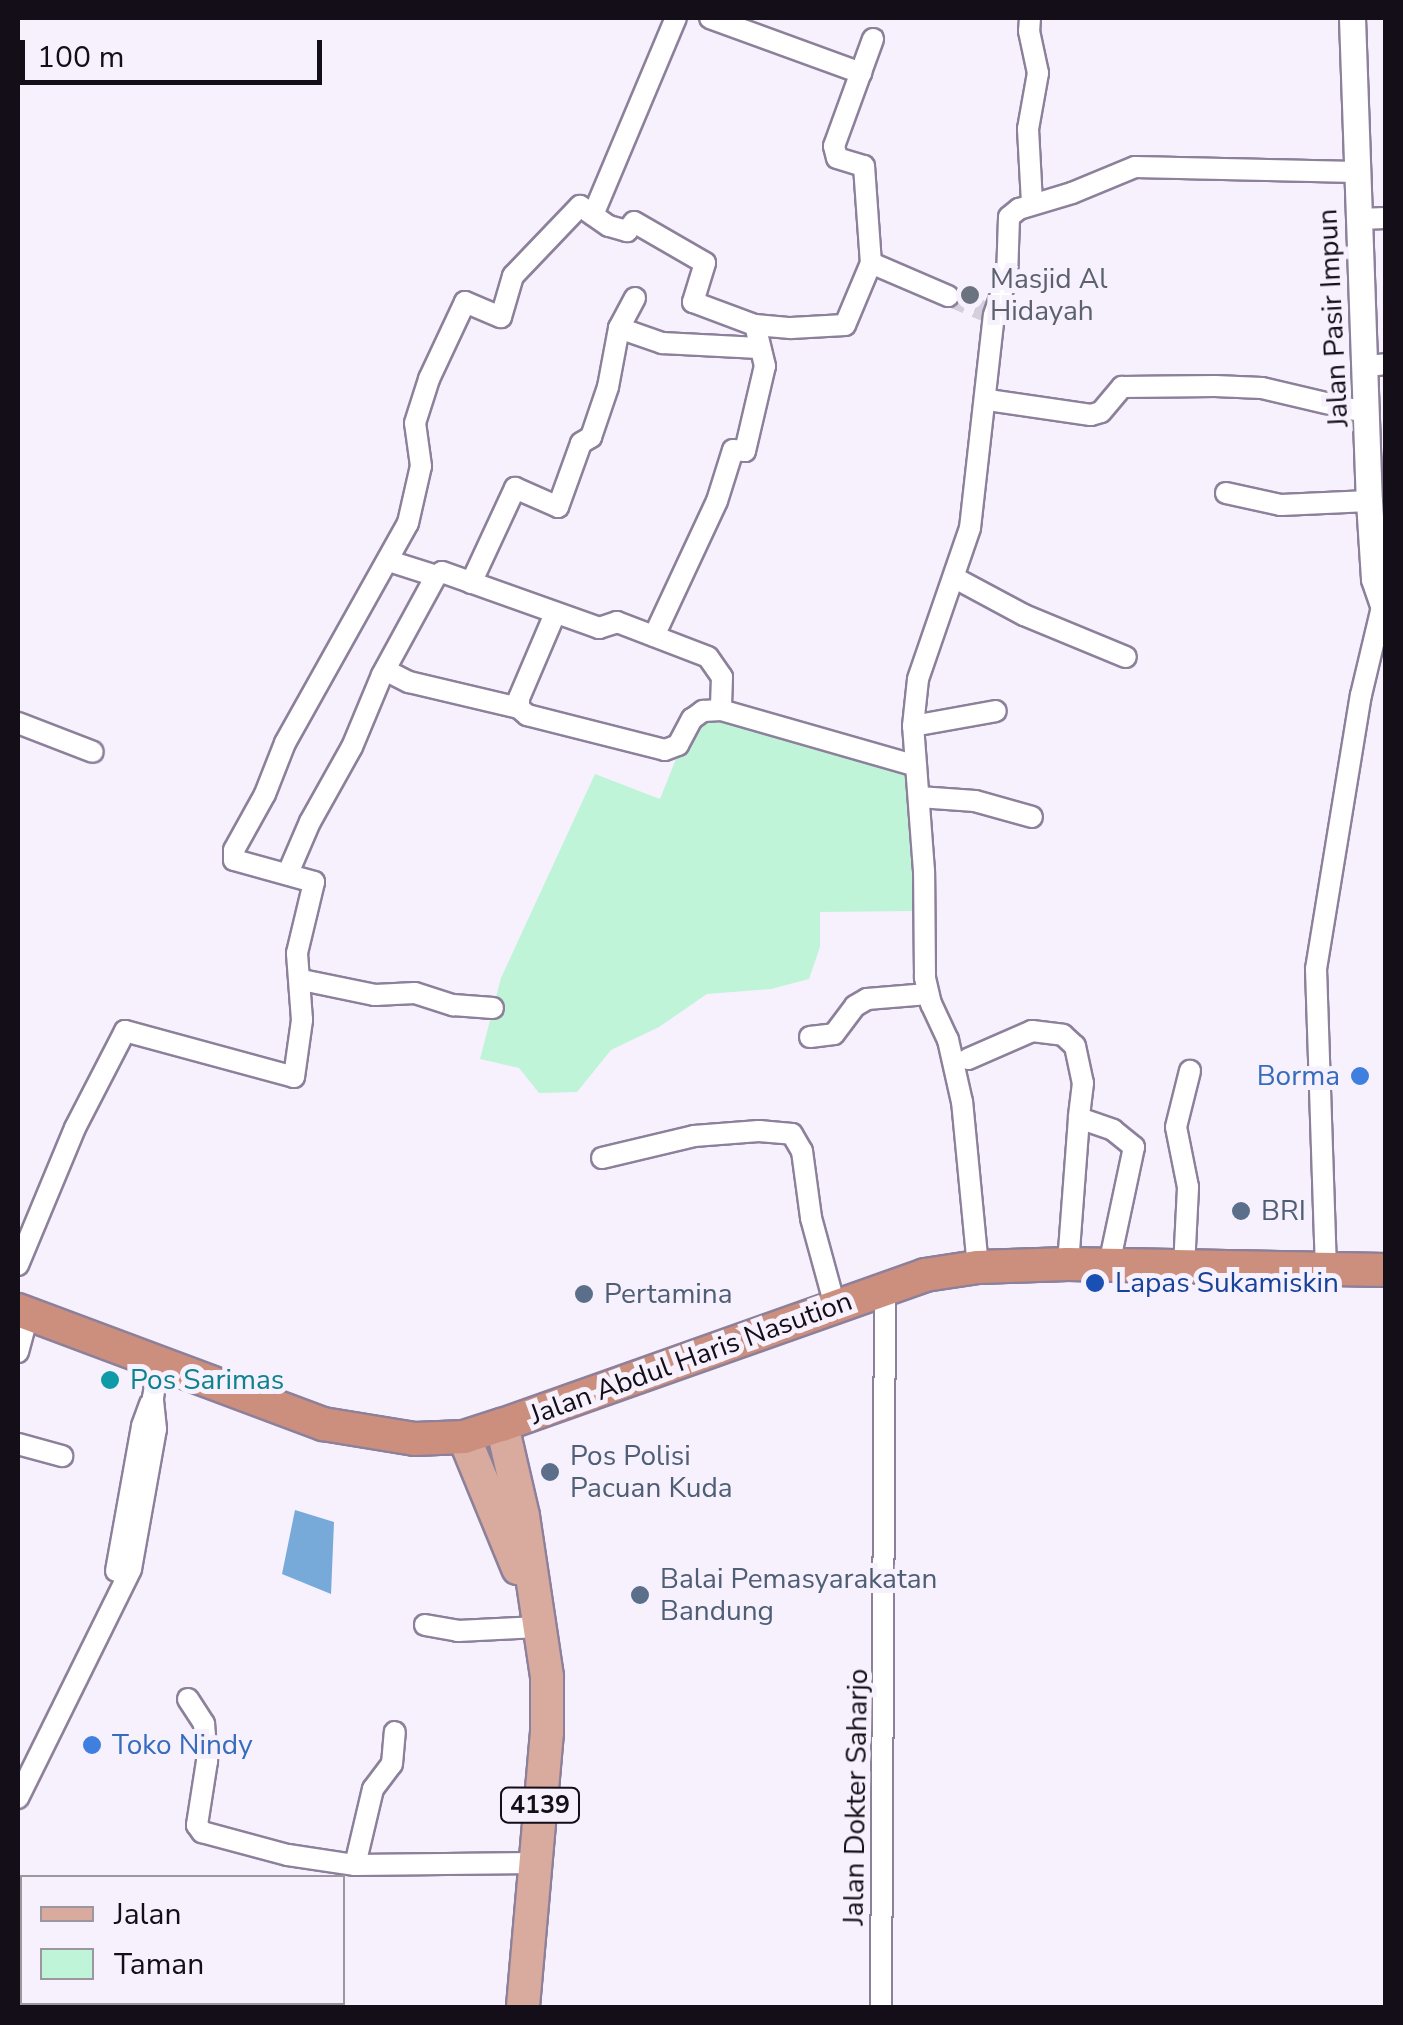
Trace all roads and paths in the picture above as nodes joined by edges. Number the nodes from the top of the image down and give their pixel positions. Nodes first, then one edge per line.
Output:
1 (676, 18) edge
2 (710, 18) edge
3 (1030, 18) edge
4 (1352, 18) edge
5 (873, 39) dead end
6 (862, 73) junction
7 (1356, 172) junction
8 (1032, 204) junction
9 (593, 215) junction
10 (1386, 218) edge
11 (1358, 219) junction
12 (872, 263) junction
13 (948, 296) tunnel mouth
14 (636, 298) dead end
15 (756, 325) junction
16 (619, 328) junction
17 (758, 348) junction
18 (1377, 365) edge
19 (988, 400) junction
20 (1368, 413) junction
21 (1226, 493) dead end
22 (1369, 501) junction
23 (389, 561) junction
24 (436, 576) junction
25 (954, 578) junction
26 (472, 583) junction
27 (1384, 610) edge
28 (554, 616) junction
29 (654, 636) junction
30 (1126, 657) dead end
31 (385, 670) junction
32 (519, 708) junction
33 (722, 710) junction
34 (996, 711) dead end
35 (18, 723) edge
36 (913, 726) junction
37 (94, 752) dead end
38 (916, 766) junction
39 (919, 797) junction
40 (1032, 817) dead end
41 (288, 873) junction
42 (302, 980) junction
43 (928, 994) junction
44 (493, 1008) dead end
45 (810, 1037) dead end
46 (968, 1059) dead end
47 (1190, 1071) dead end
48 (1079, 1118) junction
49 (602, 1158) dead end
50 (1068, 1264) junction
51 (18, 1265) edge
52 (1109, 1265) junction
53 (978, 1266) junction
54 (1184, 1267) junction
55 (1326, 1270) junction
56 (1386, 1270) edge
57 (886, 1288) junction
58 (835, 1306) junction
59 (23, 1312) edge
60 (18, 1352) edge
61 (158, 1362) junction
62 (153, 1398) junction
63 (502, 1426) junction
64 (464, 1437) junction
65 (18, 1444) edge
66 (62, 1456) dead end
67 (536, 1615) junction
68 (106, 1618) junction
69 (426, 1624) dead end
70 (188, 1699) dead end
71 (396, 1732) dead end
72 (18, 1798) edge
73 (535, 1862) junction
74 (356, 1865) junction
75 (311, 1869) edge
76 (18, 2004) edge
77 (24, 2008) edge
78 (523, 2008) edge
79 (880, 2008) edge

1 - 9 street
2 - 6 street
3 - 8 street
4 - 7 street, Jalan Pasir Impun
5 - 6 street
6 - 12 street
7 - 8 street
7 - 11 street, Jalan Pasir Impun
8 - 19 street
9 - 15 street
9 - 23 street
10 - 11 street
11 - 18 street, Jalan Pasir Impun
12 - 13 street
12 - 15 street
14 - 16 street
15 - 17 street
16 - 17 street
16 - 26 street
17 - 29 street
18 - 20 street, Jalan Pasir Impun
19 - 20 street
19 - 25 street
20 - 22 street, Jalan Pasir Impun
21 - 22 street
22 - 27 street, Jalan Pasir Impun
23 - 24 street
23 - 41 street
24 - 26 street
24 - 31 street
25 - 30 street
25 - 36 street
26 - 28 street
27 - 55 street
28 - 29 street
28 - 32 street
29 - 33 street
31 - 32 street
31 - 41 street
32 - 33 street
33 - 38 street
34 - 36 street
35 - 37 street
36 - 38 street
38 - 39 street
39 - 40 street
39 - 43 street
41 - 42 street
42 - 44 street
42 - 51 street
43 - 45 street
43 - 53 street
46 - 48 street
47 - 54 street
48 - 50 street
48 - 52 street
49 - 58 street
50 - 52 highway, Jalan Abdul Haris Nasution
50 - 53 highway, Jalan Abdul Haris Nasution
52 - 54 highway, Jalan Abdul Haris Nasution
53 - 57 highway, Jalan Abdul Haris Nasution
54 - 55 highway, Jalan Abdul Haris Nasution
55 - 56 highway, Jalan Abdul Haris Nasution
57 - 58 highway, Jalan Abdul Haris Nasution
57 - 79 street, Jalan Dokter Saharjo
58 - 63 highway, Jalan Abdul Haris Nasution
59 - 60 street
59 - 61 highway, Jalan Abdul Haris Nasution
61 - 62 street
61 - 64 highway, Jalan Abdul Haris Nasution
62 - 68 street
62 - 68 street
63 - 64 highway, Jalan Abdul Haris Nasution
63 - 67 main road, 4139
64 - 67 main road, 4139
65 - 66 street
67 - 69 street
67 - 73 main road, 4139
68 - 72 street
70 - 75 street
71 - 74 street
73 - 74 street
73 - 78 main road, 4139
74 - 75 street
76 - 77 street

